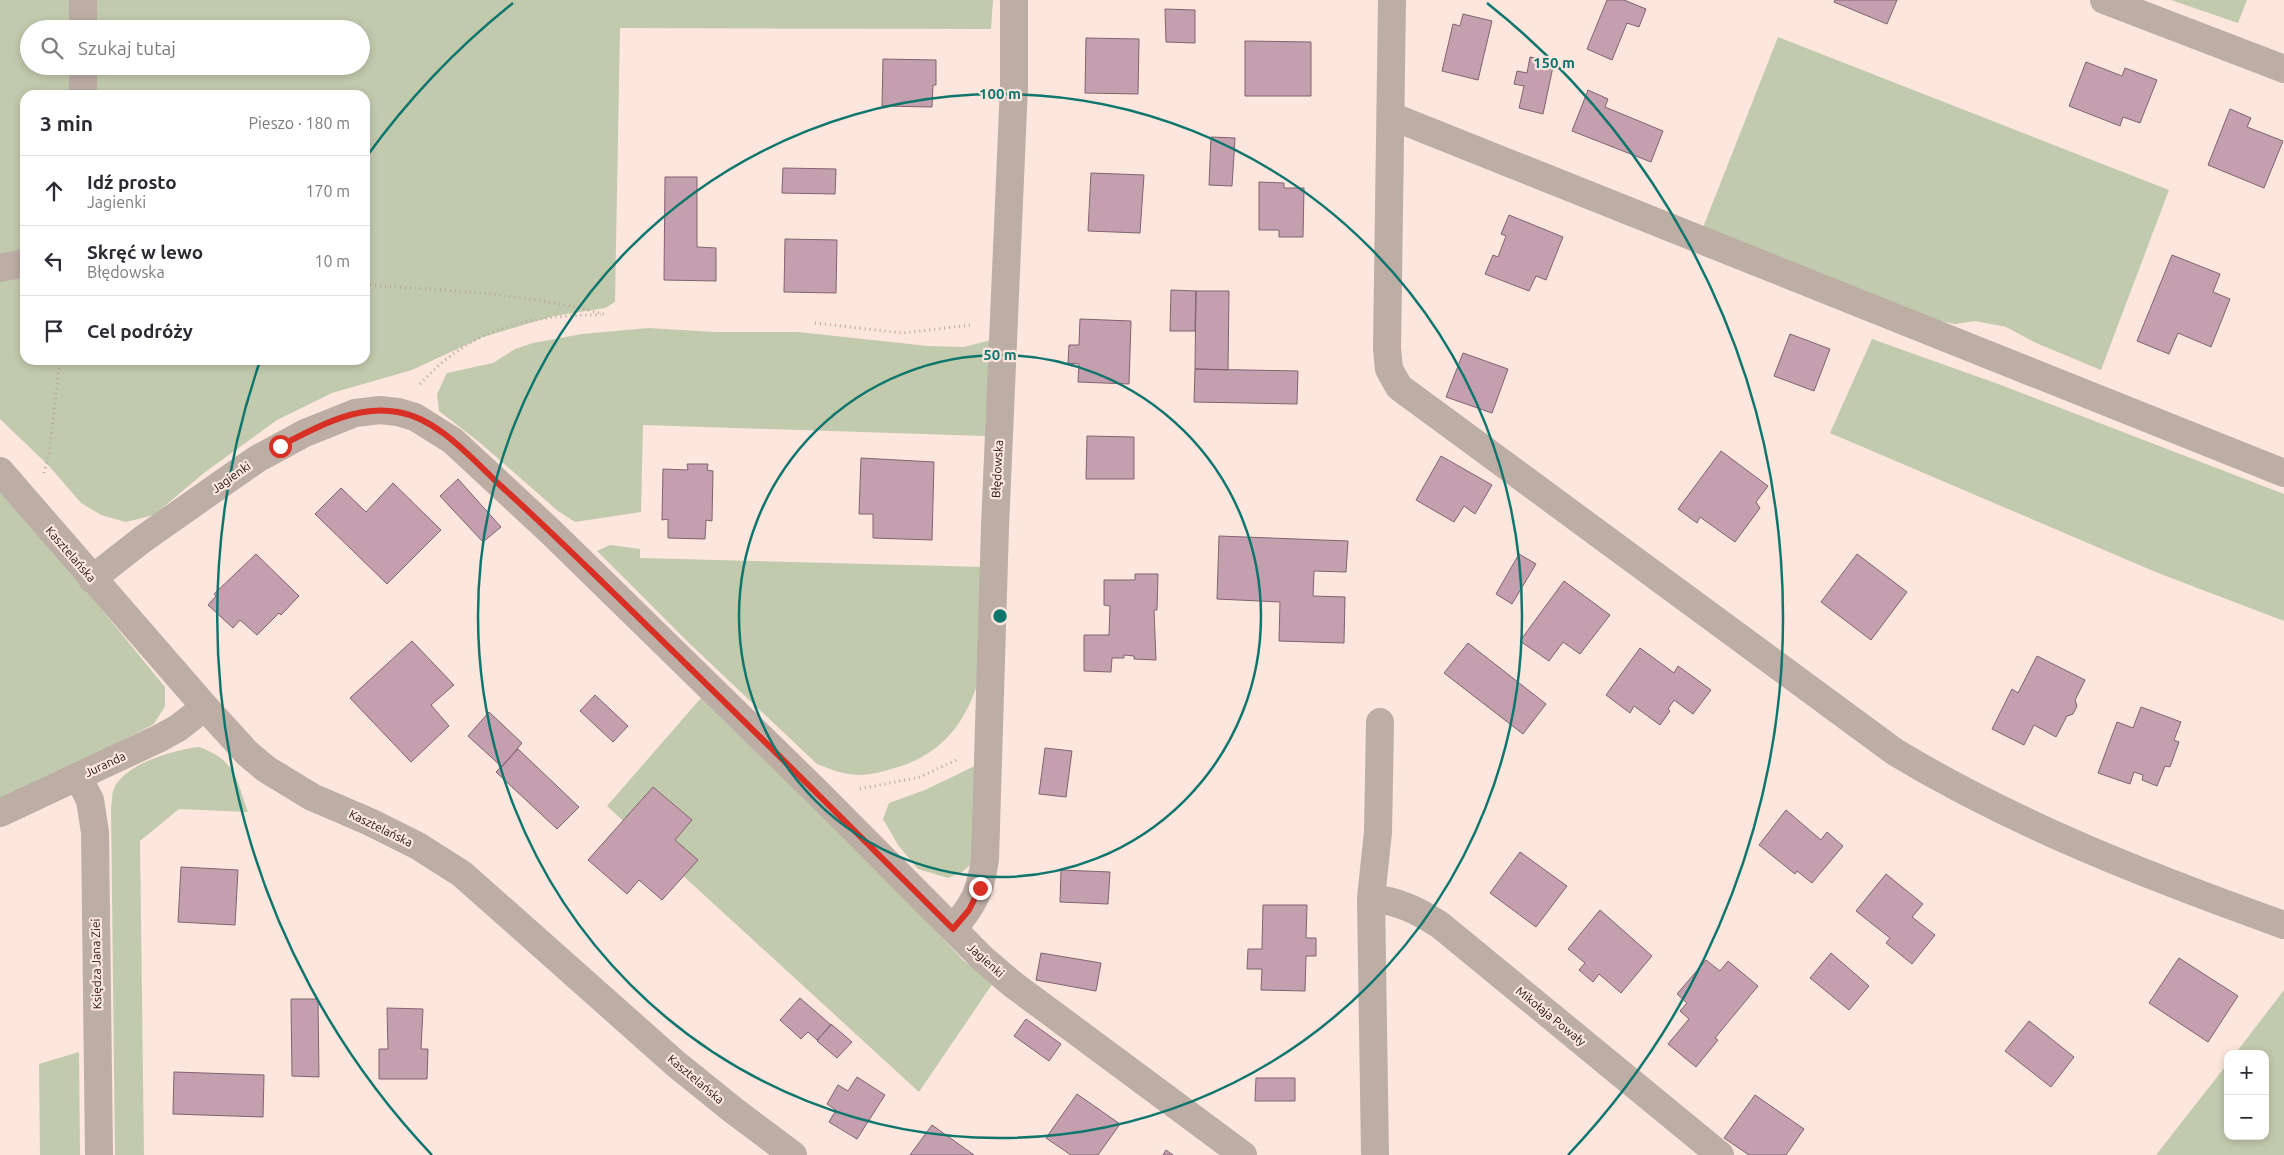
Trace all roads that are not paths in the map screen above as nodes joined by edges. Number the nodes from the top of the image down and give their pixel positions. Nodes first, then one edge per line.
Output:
1 (83, 0) edge
2 (1014, 0) edge
3 (1392, 0) edge
4 (2104, 0) edge
5 (83, 20) edge
6 (2284, 69) edge
7 (83, 75) edge
8 (84, 90) edge
9 (1391, 116) junction
10 (20, 264) edge
11 (0, 268) edge
12 (0, 471) edge
13 (2284, 473) edge
14 (92, 579) junction
15 (206, 707) junction
16 (1380, 722) dead end
17 (78, 777) junction
18 (0, 813) edge
19 (1371, 898) junction
20 (2284, 925) edge
21 (953, 929) junction
22 (99, 1155) edge
23 (793, 1155) edge
24 (1243, 1155) edge
25 (1374, 1155) edge
26 (1720, 1155) edge

1 - 5 street
2 - 21 street, Błędowska
3 - 9 street
4 - 6 street
7 - 8 street
9 - 13 street
9 - 20 street
10 - 11 street
12 - 14 street, Kasztelańska
14 - 15 street, Kasztelańska
14 - 21 street, Jagienki
15 - 17 street, Juranda
15 - 23 street, Kasztelańska
16 - 19 street
17 - 18 street, Juranda
17 - 22 street, Księdza Jana Ziei
19 - 25 street
19 - 26 street, Mikołaja Powały
21 - 24 street, Jagienki

